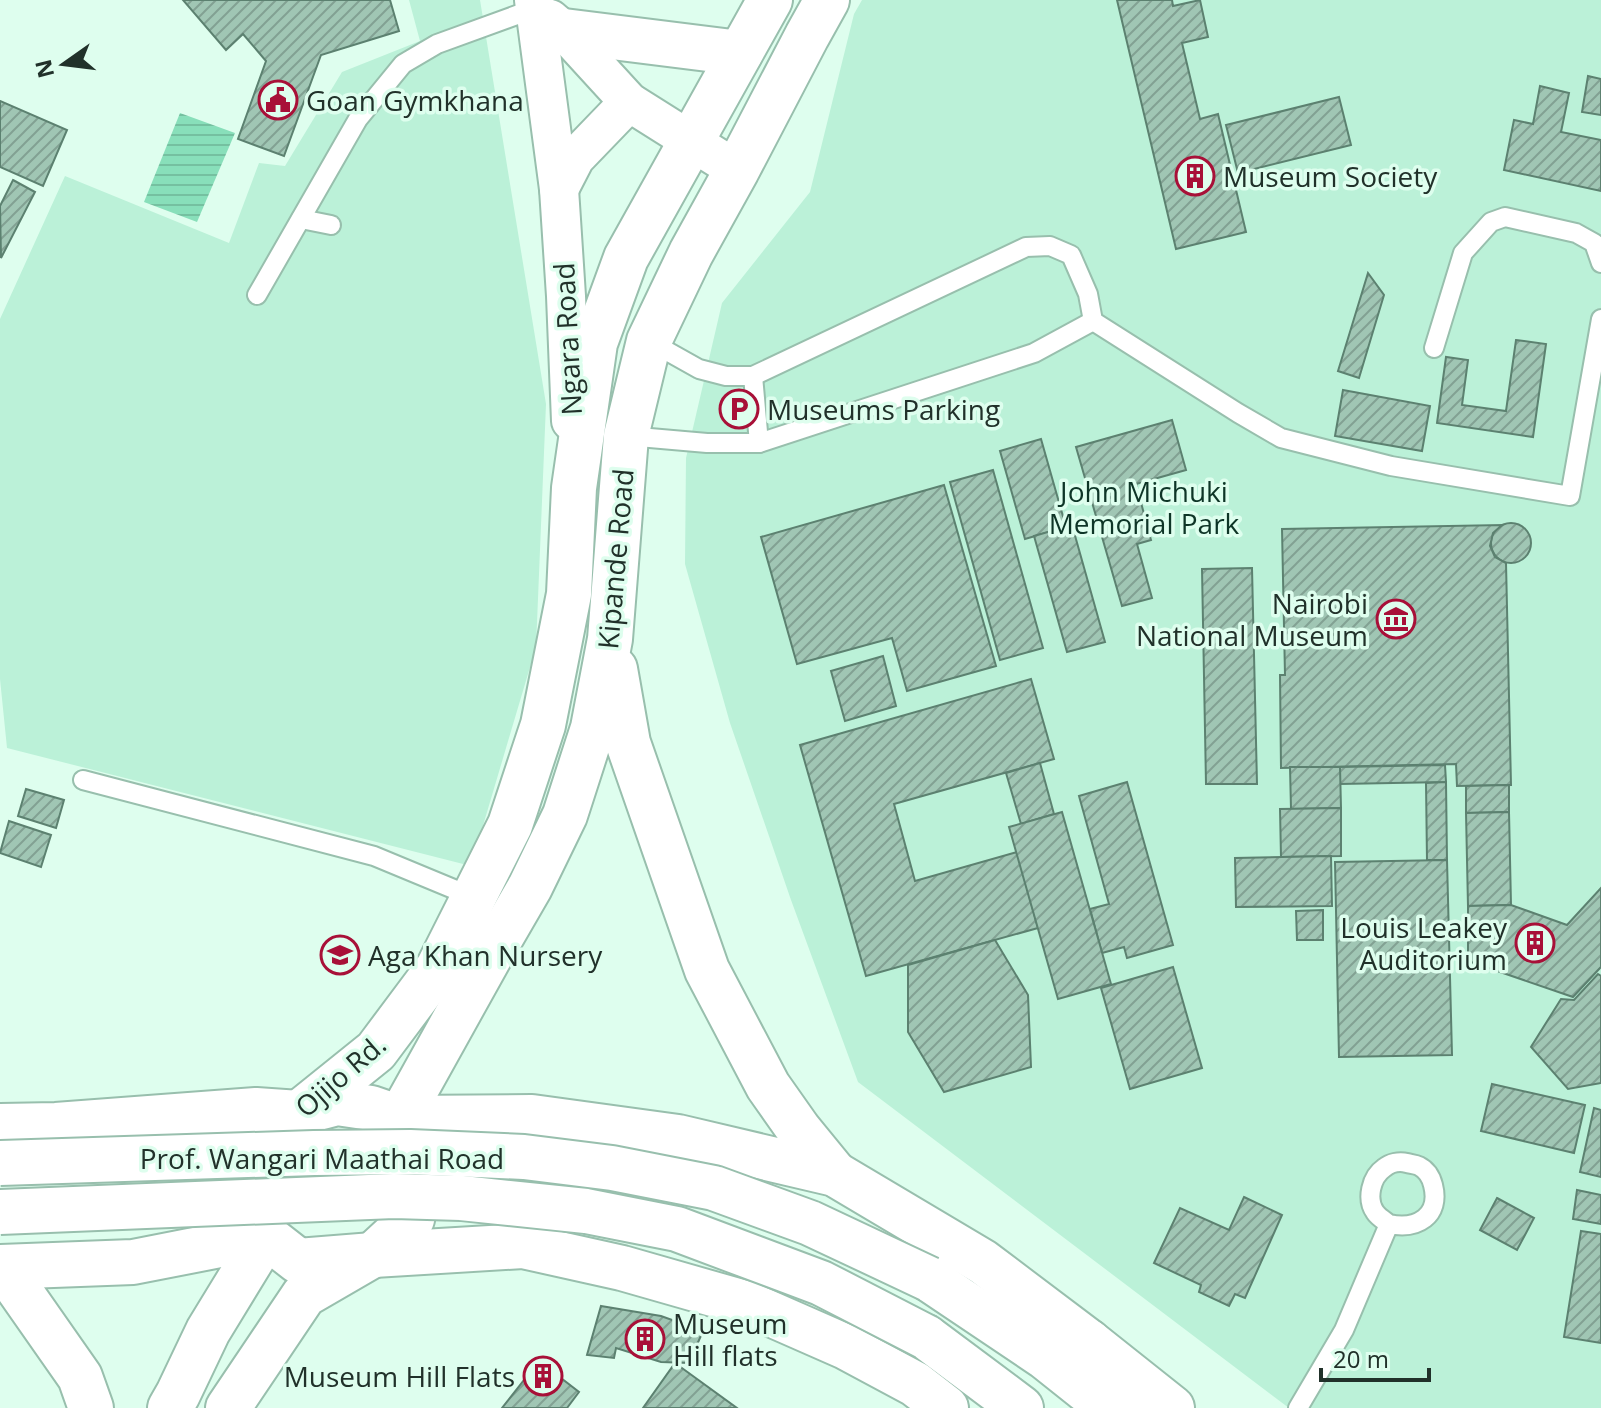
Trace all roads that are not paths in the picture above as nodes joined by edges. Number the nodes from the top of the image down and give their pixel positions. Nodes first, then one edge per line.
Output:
1 (770, 0) edge
2 (827, 0) edge
3 (545, 13) edge
4 (740, 53) junction
5 (629, 102) junction
6 (690, 140) junction
7 (737, 170) junction
8 (559, 189) junction
9 (301, 219) junction
10 (331, 225) dead end
11 (1601, 263) edge
12 (257, 295) dead end
13 (1601, 319) edge
14 (1093, 321) junction
15 (649, 341) junction
16 (1434, 348) dead end
17 (753, 376) junction
18 (626, 436) junction
19 (759, 443) junction
20 (574, 488) junction
21 (610, 639) junction
22 (83, 780) dead end
23 (473, 897) junction
24 (299, 1113) junction
25 (400, 1118) junction
26 (0, 1126) edge
27 (0, 1163) edge
28 (835, 1174) junction
29 (0, 1212) edge
30 (1389, 1224) dead end
31 (266, 1236) junction
32 (373, 1255) junction
33 (1, 1267) edge
34 (1089, 1342) junction
35 (91, 1408) edge
36 (170, 1408) edge
37 (228, 1408) edge
38 (946, 1408) edge
39 (1021, 1408) edge
40 (1109, 1408) edge
41 (1145, 1408) edge
42 (1172, 1408) edge
43 (1298, 1408) edge

1 - 4 main road, Kipande Road
2 - 7 main road, Kipande Road
3 - 4 main road
3 - 5 street
3 - 8 street, Ngara Road
3 - 9 lane
4 - 6 main road, Kipande Road
5 - 6 street
5 - 8 street
6 - 7 street
6 - 20 main road, Kipande Road
7 - 15 main road, Kipande Road
8 - 20 street, Ngara Road
9 - 10 lane
9 - 12 lane
11 - 16 lane
13 - 14 lane
14 - 17 lane
14 - 19 lane
15 - 17 lane
15 - 18 main road, Kipande Road
17 - 19 lane
18 - 19 lane
18 - 21 main road, Kipande Road
20 - 23 main road, Ojijo Rd.
21 - 25 main road, Kipande Road
21 - 28 main road
22 - 23 lane
23 - 24 main road, Ojijo Rd.
24 - 25 main road
24 - 26 main road, Prof. Wangari Maathai Road
24 - 31 main road, Ojijo Rd.
25 - 28 main road, Prof. Wangari Maathai Road
25 - 32 main road
27 - 40 main road, Prof. Wangari Maathai Road, bridge
28 - 34 main road, Prof. Wangari Maathai Road
29 - 39 main road, Prof. Wangari Maathai Road, bridge
30 - 43 lane
31 - 32 main road
31 - 33 main road
31 - 36 main road
32 - 37 main road
32 - 38 main road
33 - 35 main road
34 - 41 main road
34 - 42 main road, Prof. Wangari Maathai Road

